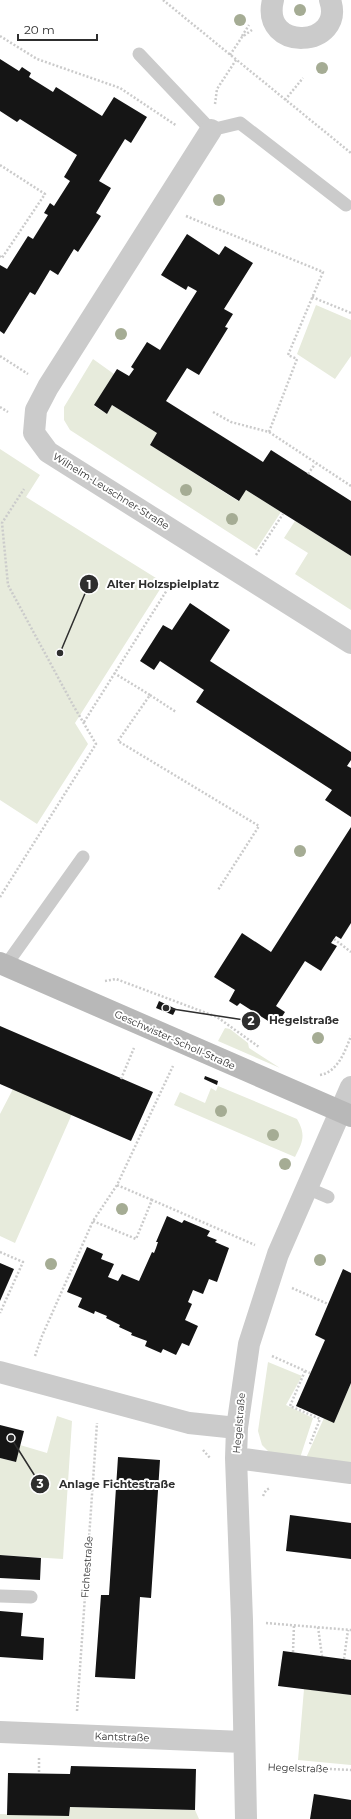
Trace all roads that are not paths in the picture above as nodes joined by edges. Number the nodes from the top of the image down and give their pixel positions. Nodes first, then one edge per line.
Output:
1 (330, 0) edge
2 (272, 8) edge
3 (139, 54) dead end
4 (211, 130) junction
5 (346, 205) dead end
6 (351, 643) edge
7 (83, 857) dead end
8 (3, 964) edge
9 (351, 1086) edge
10 (345, 1113) edge
11 (307, 1188) junction
12 (328, 1197) dead end
13 (0, 1372) edge
14 (237, 1428) junction
15 (236, 1458) junction
16 (351, 1473) edge
17 (0, 1596) edge
18 (31, 1597) dead end
19 (0, 1732) edge
20 (244, 1742) junction
21 (246, 1819) edge

1 - 2 street
3 - 4 lane
4 - 5 lane
4 - 6 street, Wilhelm-Leuschner-Straße
7 - 8 lane
8 - 10 street, Geschwister-Scholl-Straße
9 - 10 street, Hegelstraße
10 - 11 street, Hegelstraße
11 - 12 lane
11 - 14 street, Hegelstraße
13 - 14 street
14 - 15 street, Hegelstraße
15 - 16 street
15 - 20 street, Hegelstraße
17 - 18 lane
19 - 20 street, Kantstraße
20 - 21 street, Hegelstraße

